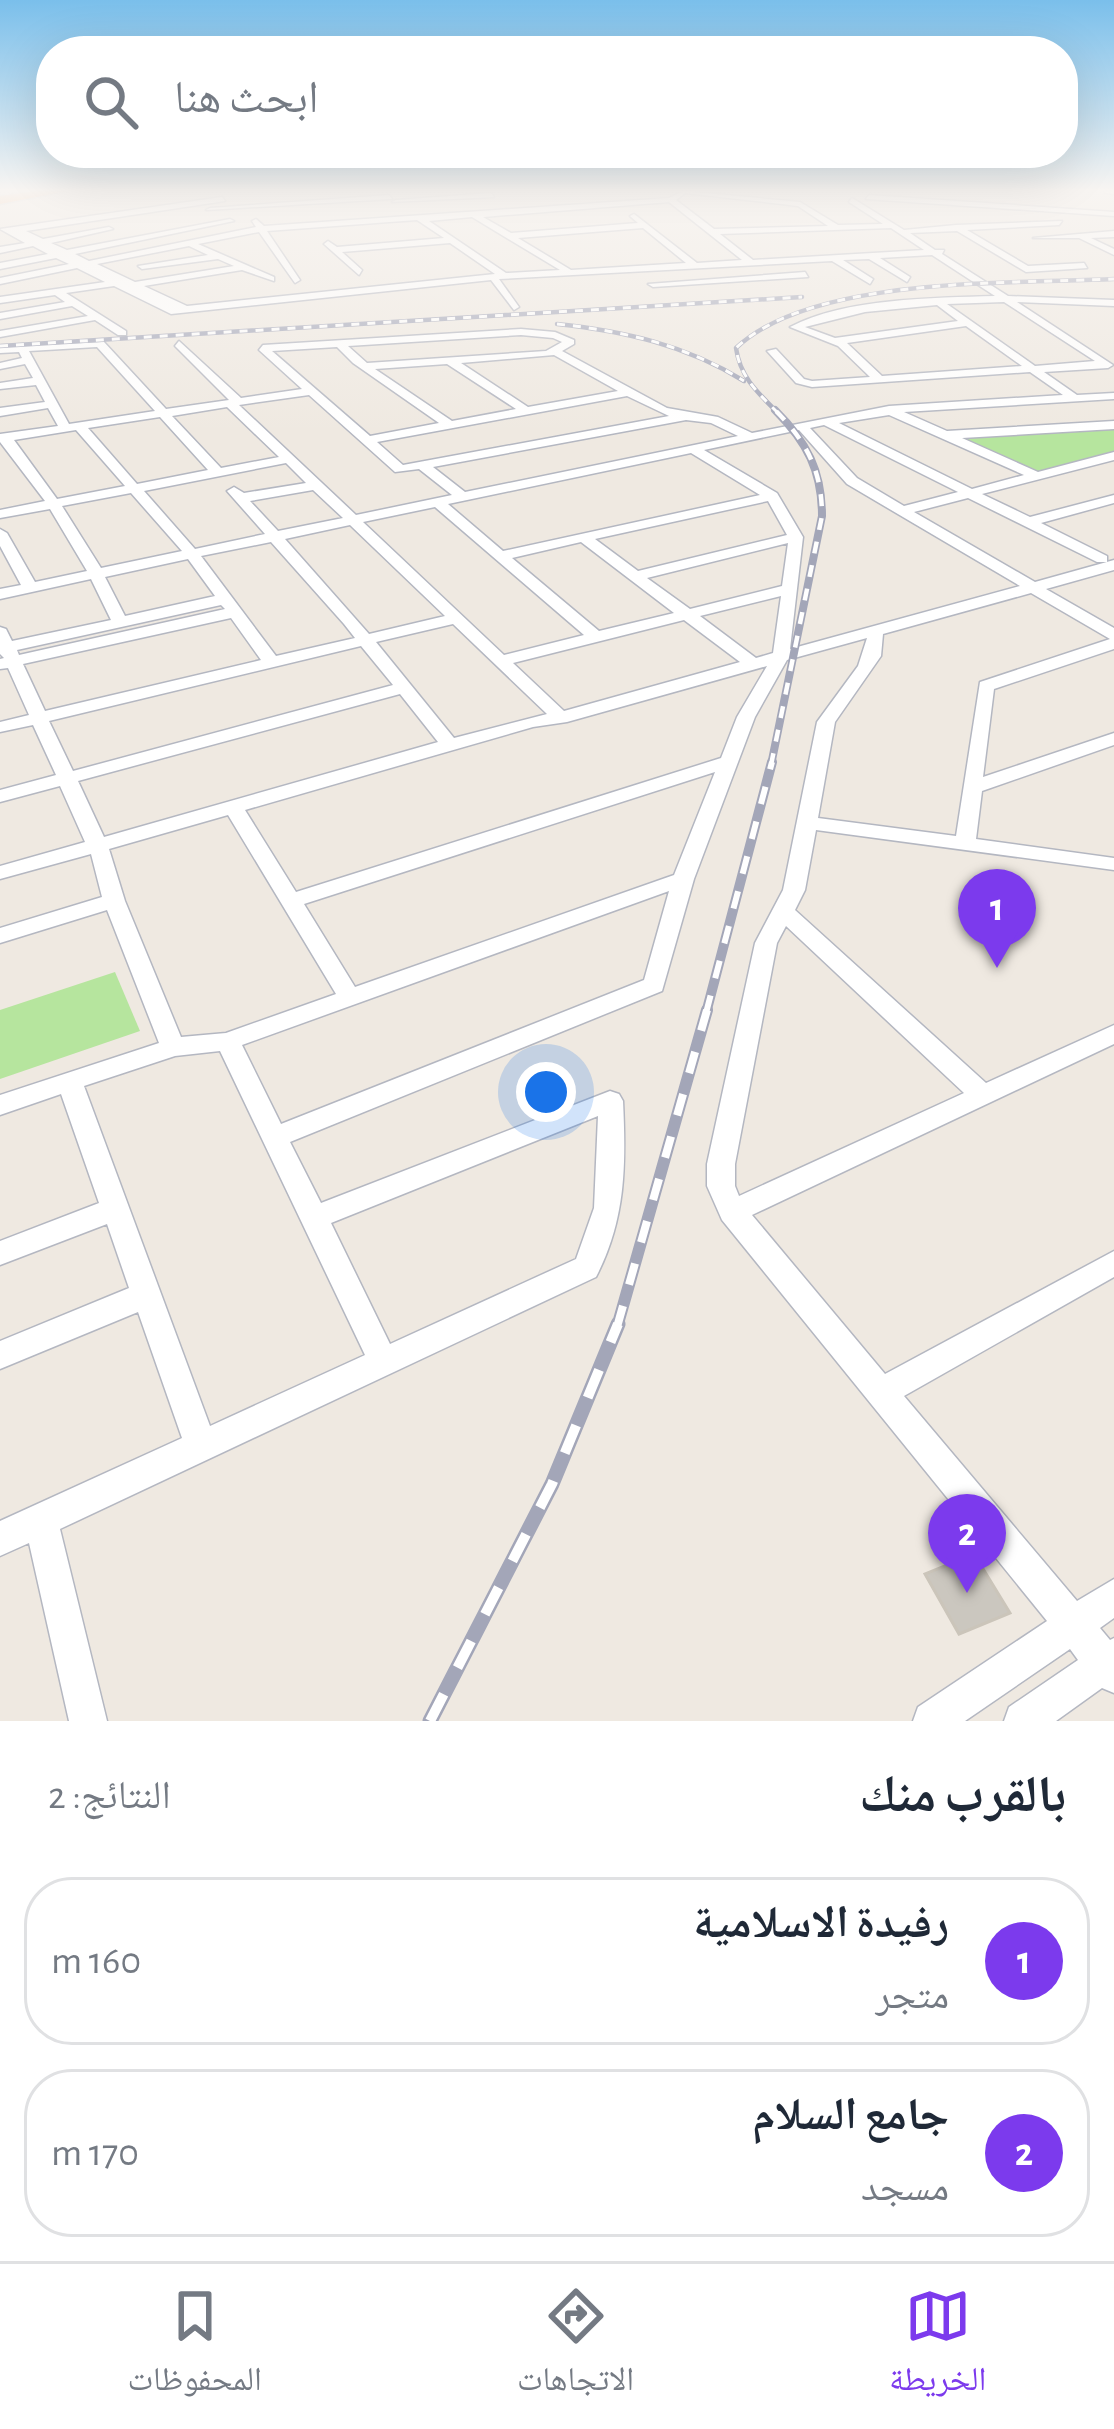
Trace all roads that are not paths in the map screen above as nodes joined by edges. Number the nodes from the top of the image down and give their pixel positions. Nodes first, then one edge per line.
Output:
1 (46, 271) edge
2 (96, 271) edge
3 (101, 271) edge
4 (213, 271) edge
5 (254, 271) edge
6 (290, 271) edge
7 (492, 271) edge
8 (581, 271) edge
9 (640, 271) edge
10 (799, 271) edge
11 (855, 271) edge
12 (895, 271) edge
13 (964, 271) edge
14 (569, 272) joint
15 (498, 276) junction
16 (907, 279) dead end
17 (296, 280) dead end
18 (0, 281) edge
19 (870, 281) dead end
20 (122, 284) junction
21 (57, 292) junction
22 (149, 296) junction
23 (1, 299) edge
24 (1010, 301) junction
25 (1093, 301) junction
26 (74, 303) junction
27 (1114, 303) edge
28 (941, 305) junction
29 (514, 307) dead end
30 (185, 309) junction
31 (1114, 314) edge
32 (0, 316) edge
33 (97, 317) junction
34 (967, 323) junction
35 (122, 333) dead end
36 (0, 334) edge
37 (836, 341) junction
38 (338, 342) junction
39 (179, 344) dead end
40 (0, 350) edge
41 (772, 351) dead end
42 (556, 352) junction
43 (25, 354) junction
44 (449, 360) junction
45 (1111, 365) edge
46 (0, 366) edge
47 (365, 366) junction
48 (1034, 369) junction
49 (991, 372) junction
50 (880, 380) junction
51 (39, 381) junction
52 (0, 386) edge
53 (310, 391) junction
54 (629, 392) junction
55 (1114, 396) edge
56 (1076, 398) junction
57 (1028, 400) junction
58 (234, 403) junction
59 (52, 404) junction
60 (525, 410) junction
61 (889, 410) junction
62 (0, 412) edge
63 (162, 414) junction
64 (686, 416) junction
65 (826, 421) junction
66 (1114, 424) edge
67 (450, 425) junction
68 (802, 426) junction
69 (72, 427) junction
70 (945, 435) junction
71 (584, 436) junction
72 (3, 437) edge
73 (751, 437) junction
74 (367, 440) junction
75 (694, 450) junction
76 (1114, 456) edge
77 (289, 459) junction
78 (630, 464) junction
79 (422, 465) junction
80 (218, 472) junction
81 (1035, 475) junction
82 (316, 485) junction
83 (138, 488) junction
84 (968, 492) junction
85 (772, 496) junction
86 (465, 499) junction
87 (1114, 500) edge
88 (55, 504) junction
89 (440, 505) junction
90 (904, 510) junction
91 (0, 514) edge
92 (356, 521) junction
93 (1028, 522) junction
94 (0, 532) edge
95 (583, 537) junction
96 (796, 537) junction
97 (275, 538) junction
98 (193, 555) junction
99 (500, 556) junction
100 (1110, 560) edge
101 (98, 574) junction
102 (635, 576) junction
103 (1028, 585) junction
104 (31, 587) junction
105 (790, 589) junction
106 (0, 594) edge
107 (230, 606) junction
108 (687, 615) junction
109 (454, 619) junction
110 (120, 622) junction
111 (875, 634) junction
112 (596, 637) junction
113 (1114, 639) edge
114 (364, 640) junction
115 (4, 651) edge
116 (781, 656) junction
117 (499, 661) junction
118 (272, 662) junction
119 (752, 664) junction
120 (403, 688) junction
121 (39, 718) junction
122 (560, 718) junction
123 (0, 728) edge
124 (1114, 739) edge
125 (451, 746) junction
126 (730, 761) junction
127 (66, 778) junction
128 (970, 788) junction
129 (0, 796) edge
130 (236, 812) junction
131 (809, 823) junction
132 (964, 843) junction
133 (99, 850) junction
134 (1114, 864) edge
135 (0, 872) edge
136 (683, 879) junction
137 (0, 885) edge
138 (114, 901) junction
139 (291, 901) junction
140 (784, 912) junction
141 (0, 936) edge
142 (351, 999) junction
143 (1114, 1034) edge
144 (228, 1041) junction
145 (173, 1047) junction
146 (69, 1081) junction
147 (983, 1095) junction
148 (0, 1105) edge
149 (274, 1137) junction
150 (113, 1210) junction
151 (732, 1212) junction
152 (314, 1217) junction
153 (0, 1253) edge
154 (1114, 1263) edge
155 (145, 1295) junction
156 (0, 1355) edge
157 (383, 1361) junction
158 (880, 1393) junction
159 (201, 1444) junction
160 (41, 1520) junction
161 (0, 1539) edge
162 (1114, 1597) edge
163 (1074, 1624) junction
164 (1111, 1664) edge
165 (88, 1721) edge
166 (932, 1721) edge
167 (1024, 1721) edge

1 - 18 street
2 - 20 street
3 - 20 street
4 - 20 street
5 - 22 street
6 - 17 street
7 - 15 street
8 - 14 street
9 - 10 street
11 - 19 street
12 - 16 street
13 - 24 street
14 - 15 street
15 - 29 street
15 - 30 street
20 - 21 street
20 - 22 street
20 - 30 street
21 - 23 street
21 - 26 street
22 - 30 street
24 - 25 street
24 - 28 street
24 - 45 street
25 - 27 street
25 - 31 street
26 - 32 street
26 - 33 street
28 - 34 street
28 - 37 street
33 - 35 street
33 - 36 street
34 - 37 street
34 - 48 street
37 - 50 street
38 - 42 street
38 - 47 street
38 - 53 street
39 - 58 street
40 - 43 street
41 - 50 street
42 - 44 street
42 - 54 street
43 - 46 street
43 - 51 street
43 - 63 street
44 - 47 street
44 - 60 street
45 - 48 street
47 - 67 street
48 - 49 street
48 - 56 street
49 - 50 street
49 - 57 street
51 - 52 street
51 - 59 street
53 - 58 street
53 - 74 street
54 - 60 street
54 - 64 street
55 - 56 street
56 - 57 street
56 - 66 street
57 - 61 street
58 - 63 street
58 - 77 street
59 - 62 street
59 - 69 street
60 - 67 street
61 - 65 street
61 - 70 street
63 - 69 street
63 - 80 street
64 - 71 street
64 - 73 street
65 - 68 street
65 - 84 street
66 - 70 street
67 - 74 street
68 - 73 street
68 - 90 street
69 - 72 street
69 - 83 street
70 - 81 street
71 - 78 street
71 - 79 street
72 - 88 street
73 - 75 street
74 - 79 street
75 - 78 street
75 - 85 street
76 - 81 street
77 - 80 street
77 - 82 street
78 - 86 street
79 - 86 street
80 - 83 street
81 - 84 street
82 - 92 street
82 - 97 street
83 - 88 street
83 - 98 street
84 - 90 street
84 - 93 street
85 - 95 street
85 - 96 street
86 - 89 street
87 - 93 street
88 - 91 street
88 - 101 street
89 - 92 street
89 - 99 street
90 - 103 street
92 - 97 street
92 - 109 street
93 - 100 street
94 - 104 street
95 - 99 street
95 - 102 street
96 - 102 street
96 - 105 street
97 - 98 street
97 - 114 street
98 - 101 street
98 - 107 street
99 - 112 street
100 - 103 street
101 - 104 street
101 - 110 street
102 - 108 street
103 - 111 street
103 - 113 street
103 - 116 street
104 - 106 street
105 - 108 street
105 - 116 street
107 - 110 street
107 - 115 street
107 - 118 street
108 - 112 street
108 - 119 street
109 - 114 street
109 - 117 street
110 - 115 street
111 - 116 street
111 - 131 street
112 - 117 street
113 - 128 street
114 - 118 street
114 - 120 street
115 - 121 street
116 - 119 street
116 - 126 street
117 - 122 street
118 - 121 street
119 - 122 street
120 - 125 street
120 - 127 street
121 - 123 street
121 - 127 street
122 - 125 street
122 - 130 street
124 - 128 street
125 - 130 street
126 - 136 street
126 - 139 street
127 - 129 street
127 - 133 street
128 - 132 street
130 - 133 street
130 - 139 street
131 - 132 street
131 - 140 street
132 - 134 street
133 - 135 street
133 - 137 street
133 - 138 street
136 - 142 street
136 - 149 street
138 - 141 street
138 - 145 street
139 - 142 street
140 - 147 street
140 - 151 street
142 - 144 street
143 - 147 street
144 - 145 street
144 - 149 street
145 - 146 street
146 - 148 street
146 - 150 street
147 - 151 street
149 - 152 street
150 - 153 street
150 - 155 street
151 - 158 street
152 - 157 street
152 - 157 street
154 - 158 street
155 - 156 street
155 - 159 street
157 - 159 street
158 - 163 street
159 - 160 street
160 - 161 street
160 - 165 street
162 - 163 street
163 - 164 street
163 - 166 street
164 - 167 street

